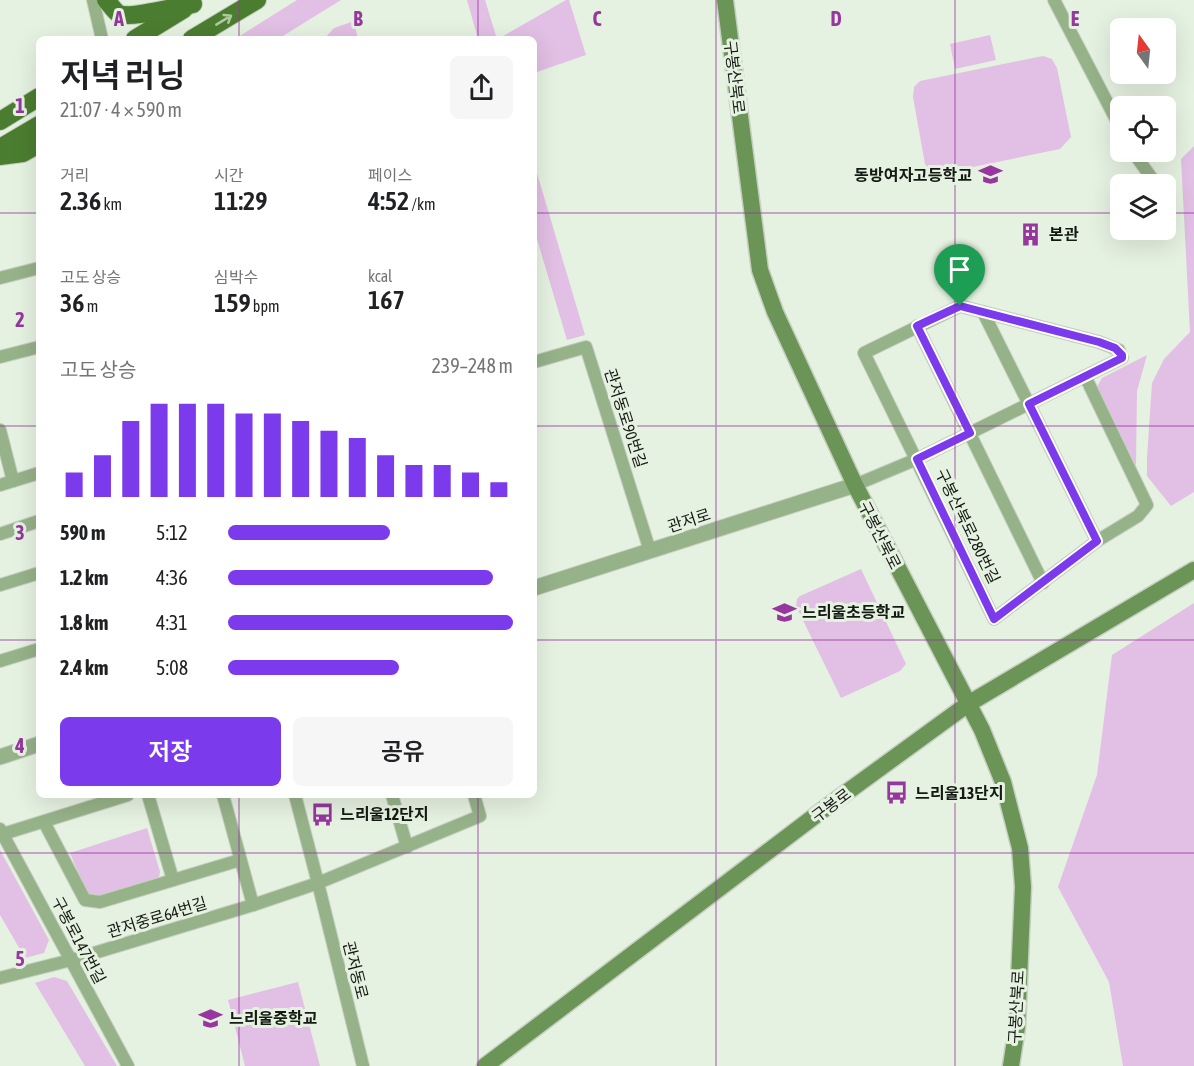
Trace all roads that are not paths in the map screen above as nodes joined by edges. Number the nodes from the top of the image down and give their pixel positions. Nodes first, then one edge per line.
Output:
1 (93, 0) edge
2 (106, 0) edge
3 (257, 0) edge
4 (725, 0) edge
5 (1054, 0) edge
6 (196, 2) edge
7 (101, 36) edge
8 (140, 36) edge
9 (197, 36) edge
10 (36, 99) edge
11 (1110, 108) edge
12 (0, 122) edge
13 (36, 127) edge
14 (36, 146) edge
15 (0, 148) edge
16 (0, 156) edge
17 (36, 269) edge
18 (0, 278) edge
19 (983, 312) junction
20 (917, 326) junction
21 (36, 348) edge
22 (0, 357) edge
23 (537, 361) edge
24 (1085, 376) junction
25 (1029, 404) junction
26 (0, 430) edge
27 (970, 433) junction
28 (917, 459) junction
29 (36, 474) edge
30 (13, 481) junction
31 (0, 485) edge
32 (855, 485) junction
33 (36, 522) edge
34 (0, 534) edge
35 (1097, 541) junction
36 (650, 551) junction
37 (1194, 570) edge
38 (36, 574) edge
39 (1043, 583) junction
40 (0, 585) edge
41 (537, 587) edge
42 (36, 650) edge
43 (0, 661) edge
44 (969, 704) junction
45 (36, 745) edge
46 (0, 757) edge
47 (149, 798) edge
48 (224, 798) edge
49 (296, 798) edge
50 (393, 798) edge
51 (475, 798) edge
52 (92, 800) edge
53 (44, 822) junction
54 (2, 832) edge
55 (407, 847) junction
56 (240, 860) junction
57 (172, 880) junction
58 (318, 883) junction
59 (253, 905) junction
60 (71, 960) junction
61 (0, 978) edge
62 (128, 1066) edge
63 (363, 1066) edge
64 (485, 1066) edge
65 (1011, 1066) edge

1 - 7 street
2 - 6 main road
9 -> 3 main road
4 - 32 main road, 구봉산북로
5 - 11 street
6 - 8 main road
10 - 12 main road
13 - 15 main road
14 - 16 main road
17 - 18 street
19 - 20 street, 구봉산북로280번길
19 - 24 street, 구봉산북로280번길
19 - 25 street
20 - 27 street
20 - 28 street, 구봉산북로280번길
21 - 22 street
23 - 36 street, 관저동로90번길
24 - 25 street, 구봉산북로280번길
24 - 35 street, 구봉산북로280번길
25 - 27 street, 구봉산북로280번길
25 - 35 street
26 - 30 street
27 - 28 street, 구봉산북로280번길
27 - 39 street
28 - 32 street, 구봉산북로280번길
28 - 39 street, 구봉산북로280번길
29 - 30 street
30 - 31 street
32 - 36 street, 관저로
32 - 44 main road, 구봉산북로
33 - 34 street
35 - 39 street, 구봉산북로280번길
36 - 41 street, 관저로
37 - 44 main road, 구봉로
38 - 40 street
42 - 43 street
44 - 64 main road, 구봉로
44 - 65 main road, 구봉산북로
45 - 46 street
47 - 57 street
48 - 56 street
49 - 58 street, 관저동로
50 - 55 street
51 - 55 street
52 - 53 street
53 - 54 street
53 - 57 street
54 - 60 street, 구봉로147번길
55 - 58 street
56 - 57 street
56 - 59 street
58 - 59 street, 관저중로64번길
58 - 63 street, 관저동로
59 - 60 street, 관저중로64번길
60 - 61 street, 관저중로64번길
60 - 62 street, 구봉로147번길

